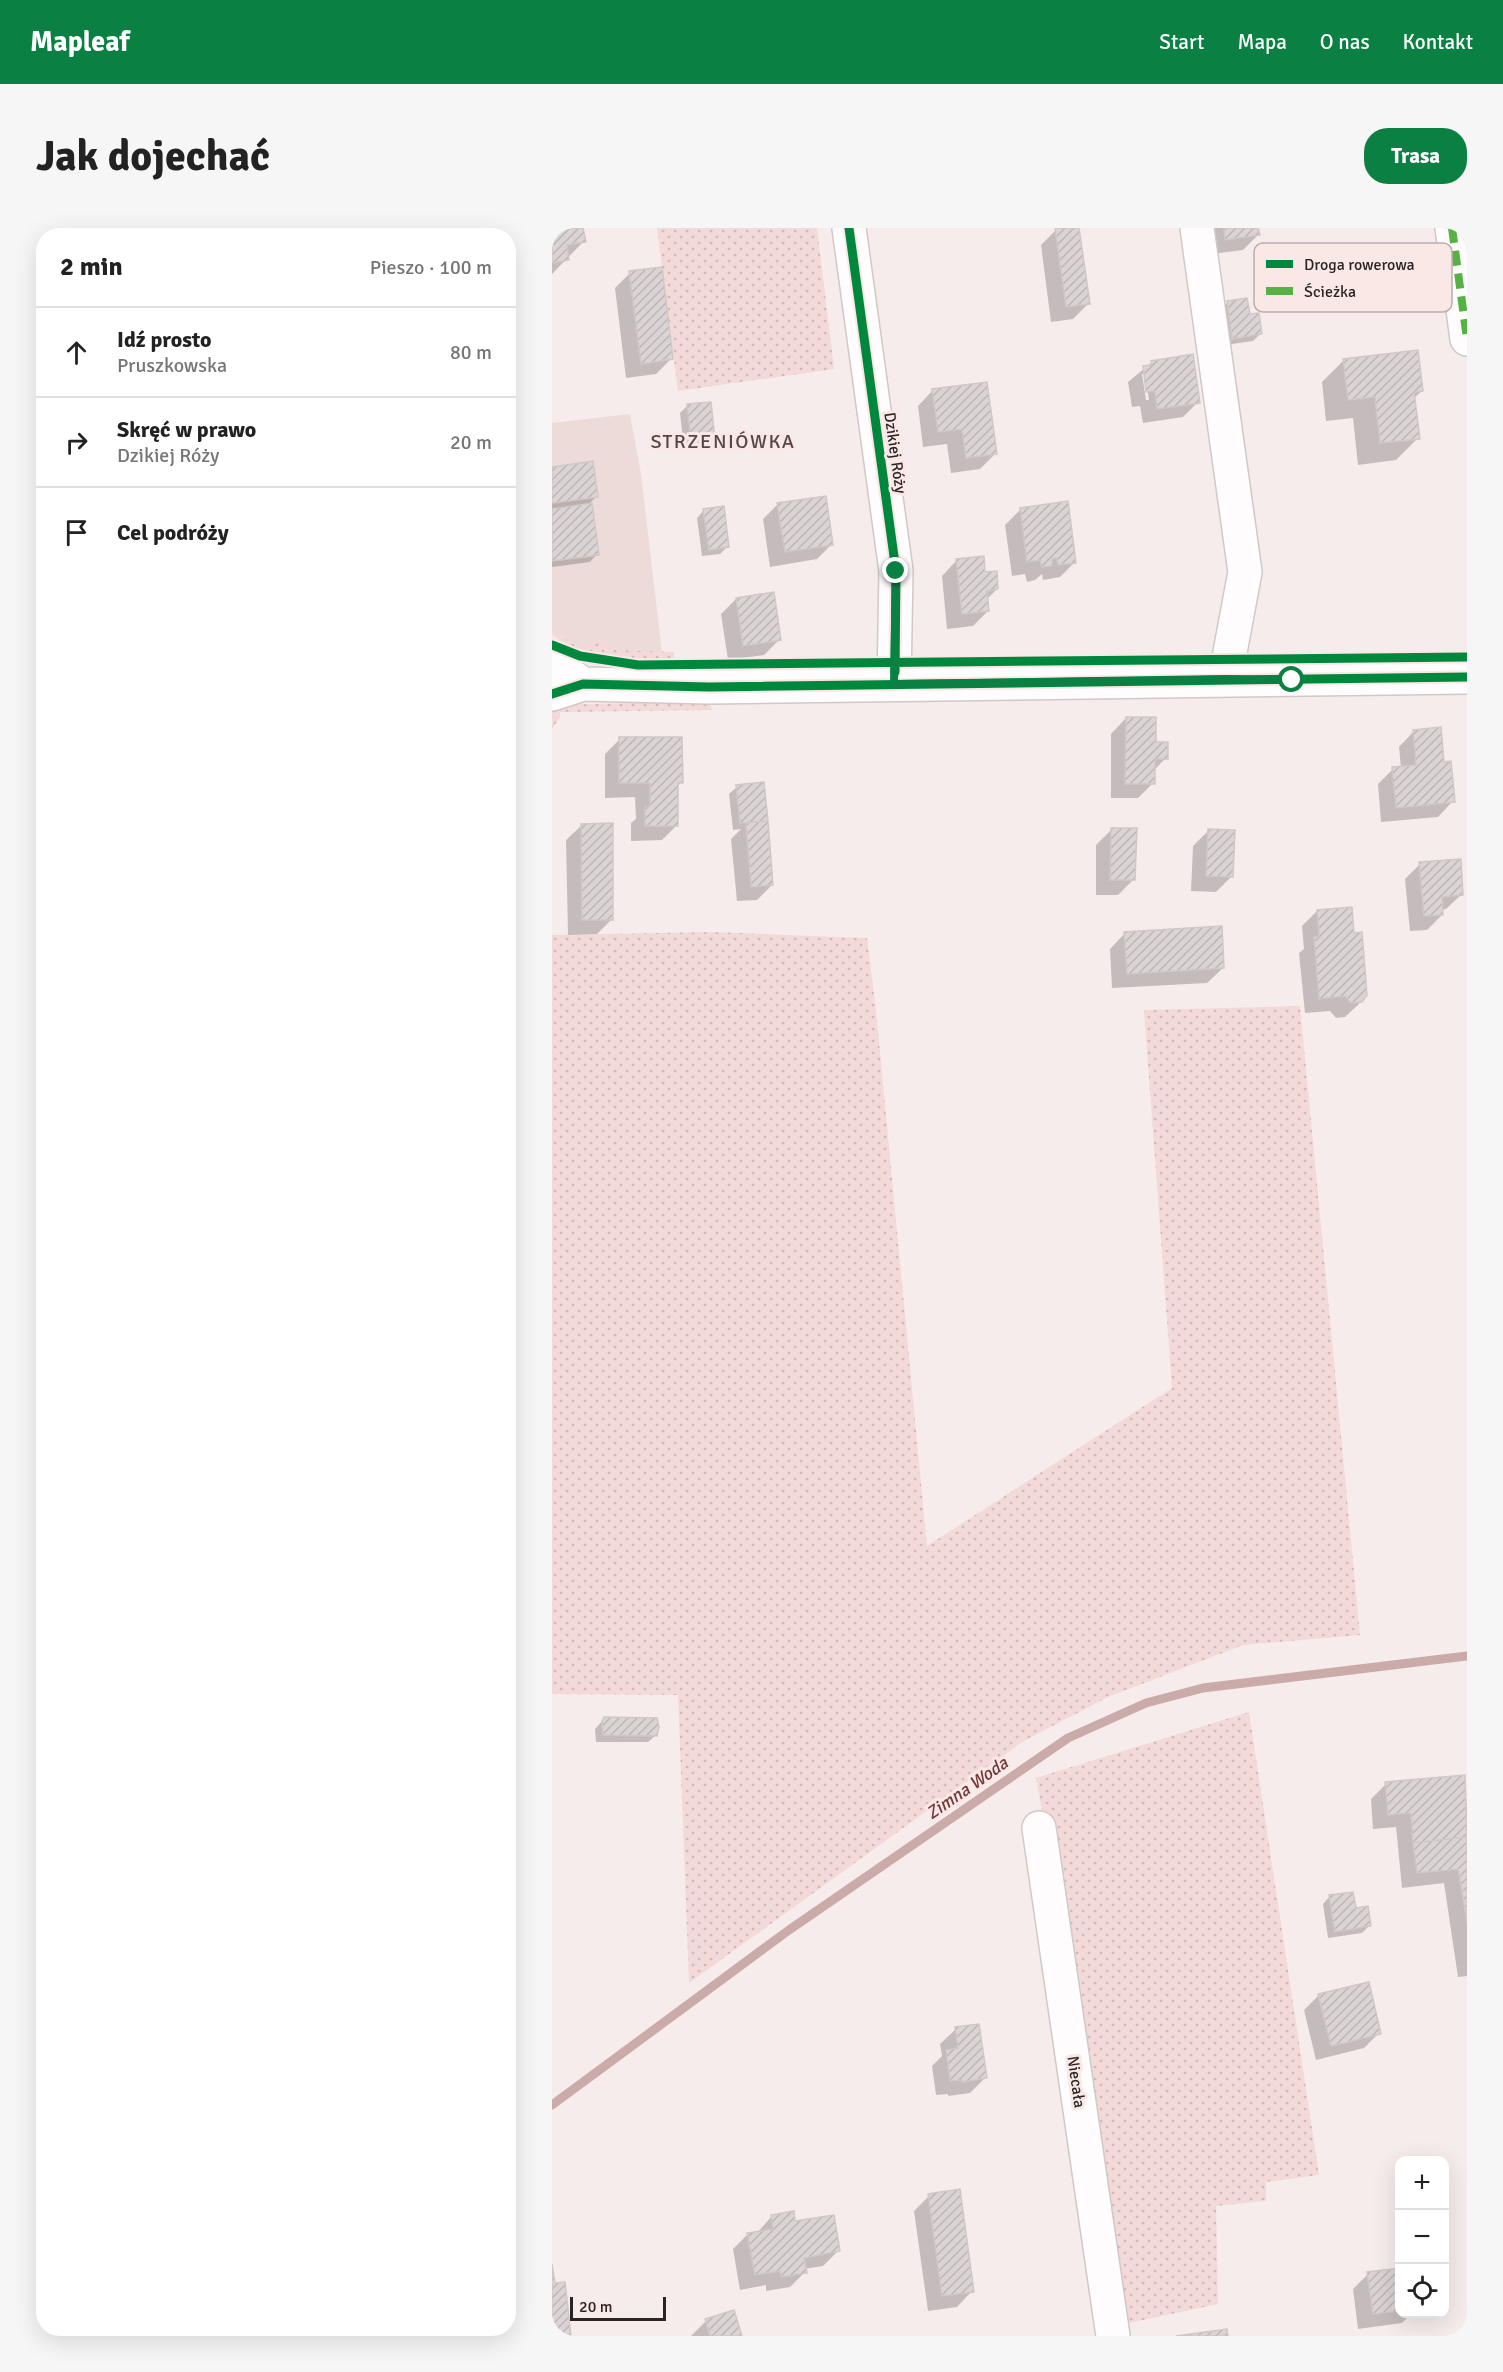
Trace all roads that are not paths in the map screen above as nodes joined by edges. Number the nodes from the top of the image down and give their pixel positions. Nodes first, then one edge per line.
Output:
1 (849, 228) edge
2 (1197, 228) edge
3 (1452, 228) edge
4 (1467, 339) edge
5 (552, 665) edge
6 (1467, 677) edge
7 (1225, 679) junction
8 (583, 684) junction
9 (894, 684) junction
10 (552, 694) edge
11 (1039, 1828) dead end
12 (1113, 2336) edge

1 - 9 street, Dzikiej Róży
2 - 7 street
3 - 4 street
5 - 8 street
6 - 7 street
7 - 9 street
8 - 9 street
8 - 10 street
11 - 12 street, Niecała

